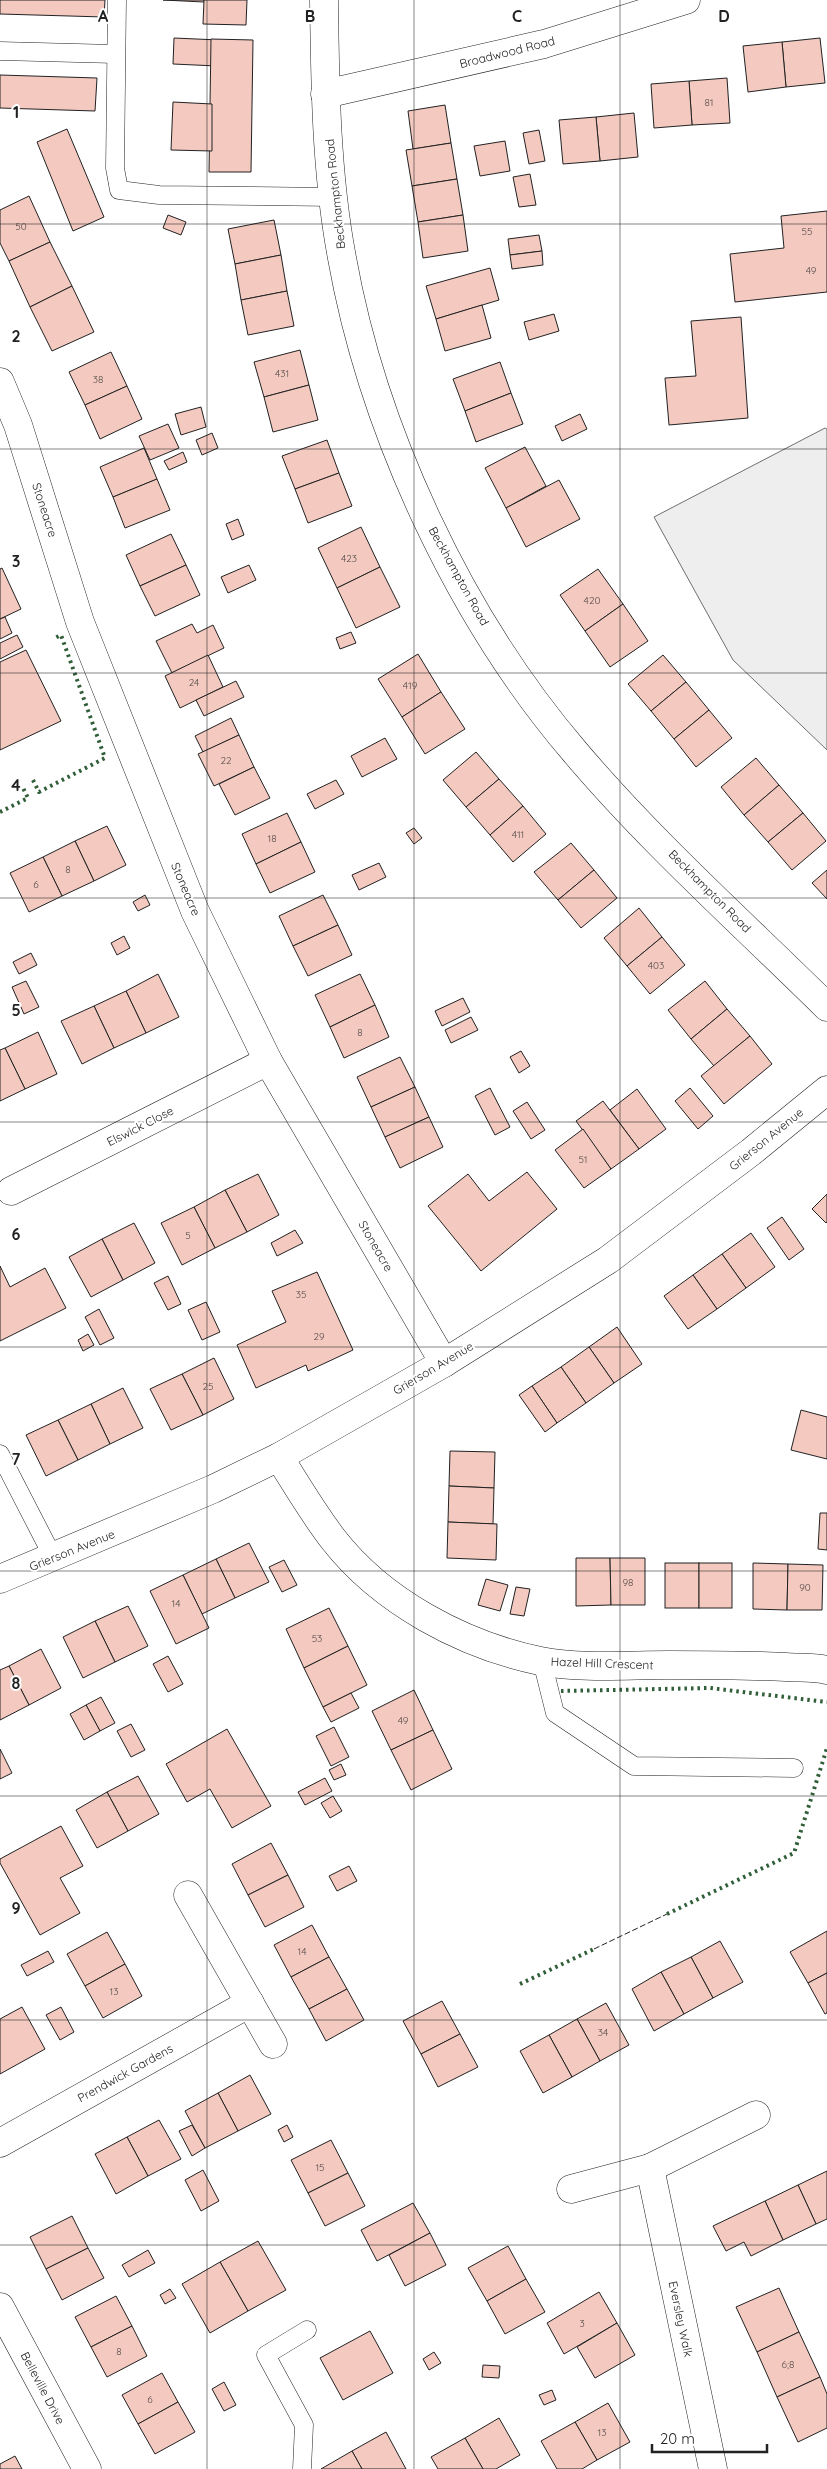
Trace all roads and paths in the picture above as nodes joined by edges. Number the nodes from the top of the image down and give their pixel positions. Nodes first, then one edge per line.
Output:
1 (117, 0) edge
2 (324, 0) edge
3 (686, 0) edge
4 (0, 51) edge
5 (116, 54) junction
6 (325, 94) junction
7 (333, 197) junction
8 (0, 382) edge
9 (827, 1007) edge
10 (268, 1061) junction
11 (827, 1090) edge
12 (11, 1191) dead end
13 (444, 1363) junction
14 (0, 1454) edge
15 (279, 1456) junction
16 (53, 1557) junction
17 (0, 1579) edge
18 (542, 1661) junction
19 (827, 1670) edge
20 (794, 1768) dead end
21 (188, 1895) dead end
22 (250, 2003) junction
23 (273, 2044) dead end
24 (756, 2115) dead end
25 (0, 2143) edge
26 (650, 2168) junction
27 (572, 2190) dead end
28 (0, 2307) edge
29 (307, 2330) dead end
30 (87, 2469) edge
31 (302, 2469) edge
32 (713, 2469) edge

1 - 5 lane
2 - 6 street, Beckhampton Road
3 - 6 street, Broadwood Road
4 - 5 lane
5 - 7 lane
6 - 7 street, Beckhampton Road
7 - 9 street, Beckhampton Road
8 - 10 street, Stoneacre
10 - 12 street, Elswick Close
10 - 13 street, Stoneacre
11 - 13 street, Grierson Avenue
13 - 15 street, Grierson Avenue
14 - 16 lane
15 - 16 street, Grierson Avenue
15 - 18 street, Hazel Hill Crescent
16 - 17 street, Grierson Avenue
18 - 19 street, Hazel Hill Crescent
18 - 20 lane
21 - 22 street
22 - 23 street
22 - 25 street, Prendwick Gardens
24 - 26 street
26 - 27 street
26 - 32 street, Eversley Walk
28 - 30 street, Belleville Drive
29 - 31 lane

